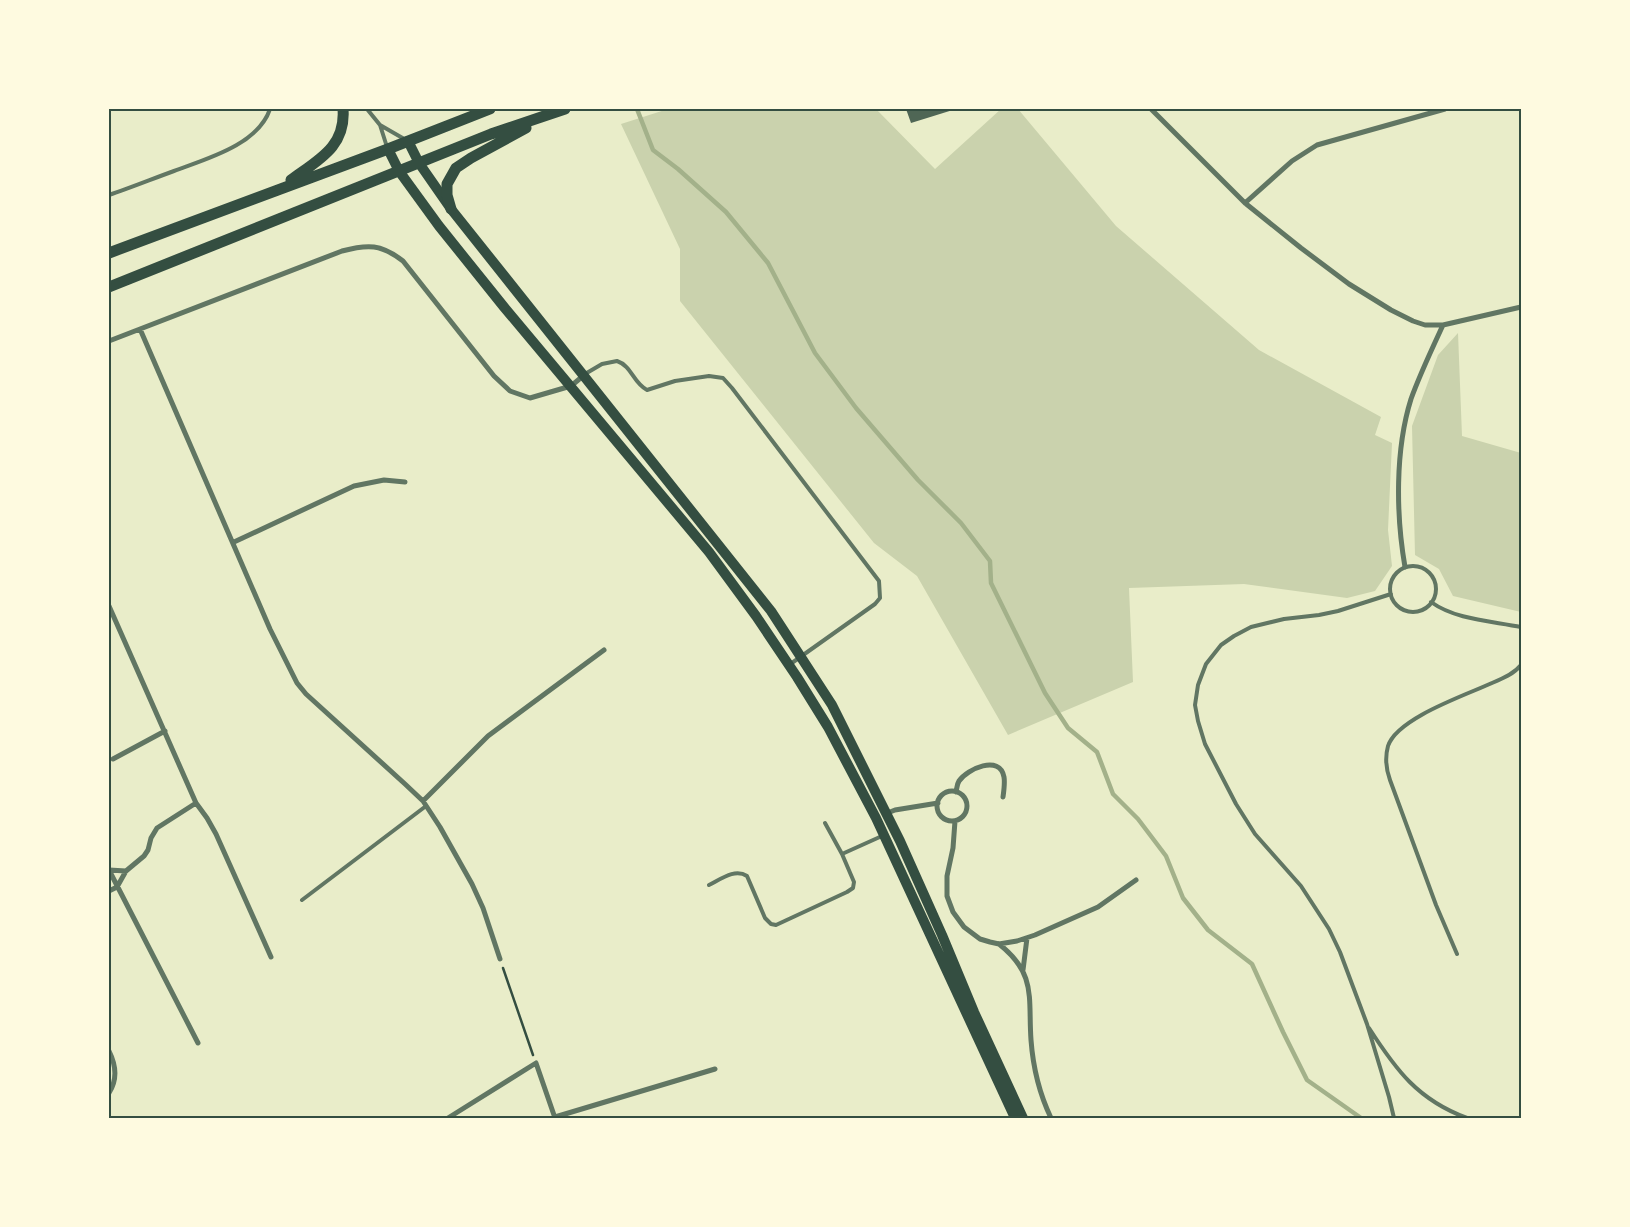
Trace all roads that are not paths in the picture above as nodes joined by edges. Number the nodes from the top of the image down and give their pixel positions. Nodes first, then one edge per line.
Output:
1 (270, 109) edge
2 (343, 109) edge
3 (367, 109) edge
4 (490, 109) edge
5 (565, 109) edge
6 (1151, 109) edge
7 (1445, 109) edge
8 (551, 114) junction
9 (380, 125) junction
10 (408, 141) junction
11 (388, 149) junction
12 (419, 163) junction
13 (399, 171) junction
14 (280, 188) junction
15 (109, 195) edge
16 (1245, 203) junction
17 (451, 209) junction
18 (109, 253) edge
19 (109, 287) edge
20 (1521, 306) edge
21 (1443, 325) junction
22 (140, 329) junction
23 (109, 341) edge
24 (583, 376) junction
25 (571, 386) junction
26 (405, 482) dead end
27 (234, 542) junction
28 (1405, 567) junction
29 (1391, 594) junction
30 (1432, 602) junction
31 (109, 606) edge
32 (1521, 627) edge
33 (604, 650) dead end
34 (801, 656) junction
35 (789, 665) junction
36 (1521, 665) edge
37 (165, 731) junction
38 (113, 759) dead end
39 (863, 766) junction
40 (852, 773) junction
41 (956, 792) junction
42 (1003, 797) dead end
43 (196, 803) junction
44 (425, 804) junction
45 (938, 804) junction
46 (886, 813) junction
47 (876, 818) junction
48 (955, 821) junction
49 (826, 823) dead end
50 (884, 835) junction
51 (842, 854) junction
52 (109, 870) edge
53 (126, 871) junction
54 (1136, 880) dead end
55 (709, 885) dead end
56 (117, 887) junction
57 (109, 891) edge
58 (302, 900) dead end
59 (1027, 938) junction
60 (999, 944) junction
61 (1457, 954) dead end
62 (271, 957) dead end
63 (500, 959) road end
64 (1023, 970) junction
65 (1367, 1024) junction
66 (198, 1042) dead end
67 (109, 1051) edge
68 (715, 1069) dead end
69 (109, 1093) edge
70 (448, 1118) edge
71 (555, 1118) edge
72 (1015, 1118) edge
73 (1023, 1118) edge
74 (1051, 1118) edge
75 (1394, 1118) edge
76 (1467, 1118) edge

1 - 15 lane
2 - 14 main road
3 - 9 lane
4 - 10 main road
5 - 8 main road
6 - 16 street
7 - 16 street
8 - 12 main road
8 - 17 main road
9 - 10 lane
9 - 11 lane
10 - 11 main road
10 - 12 main road
11 - 13 main road
11 - 14 main road
12 - 13 main road
12 - 17 main road
13 - 19 main road
13 - 25 main road
14 - 18 main road
16 - 21 street
17 - 24 main road
20 - 21 street
21 - 28 street
22 - 23 street
22 - 25 street
22 - 27 street
24 - 25 street
24 - 34 main road
24 - 34 lane
25 - 35 main road
26 - 27 street
27 - 44 street
28 - 29 lane
28 - 30 lane
29 - 30 lane
29 - 65 lane
30 - 32 lane
31 - 37 street
33 - 44 street
34 - 35 lane
34 - 39 main road
35 - 40 main road
36 - 61 lane
37 - 38 street
37 - 43 street
39 - 40 main road
39 - 46 main road
40 - 47 main road
41 - 42 street
41 - 45 street
41 - 48 street
43 - 53 street
43 - 62 street
44 - 58 lane
44 - 63 street
45 - 46 street
45 - 48 street
46 - 47 street
46 - 73 main road
47 - 50 main road
48 - 60 street
49 - 51 lane
50 - 51 lane
50 - 72 main road
51 - 55 lane
52 - 53 street
52 - 56 street
53 - 56 street
54 - 59 street
56 - 57 street
56 - 66 street
59 - 60 street
59 - 64 street
60 - 64 street
64 - 74 street
65 - 75 lane
65 - 76 lane
67 - 69 street
68 - 71 street
70 - 71 street

